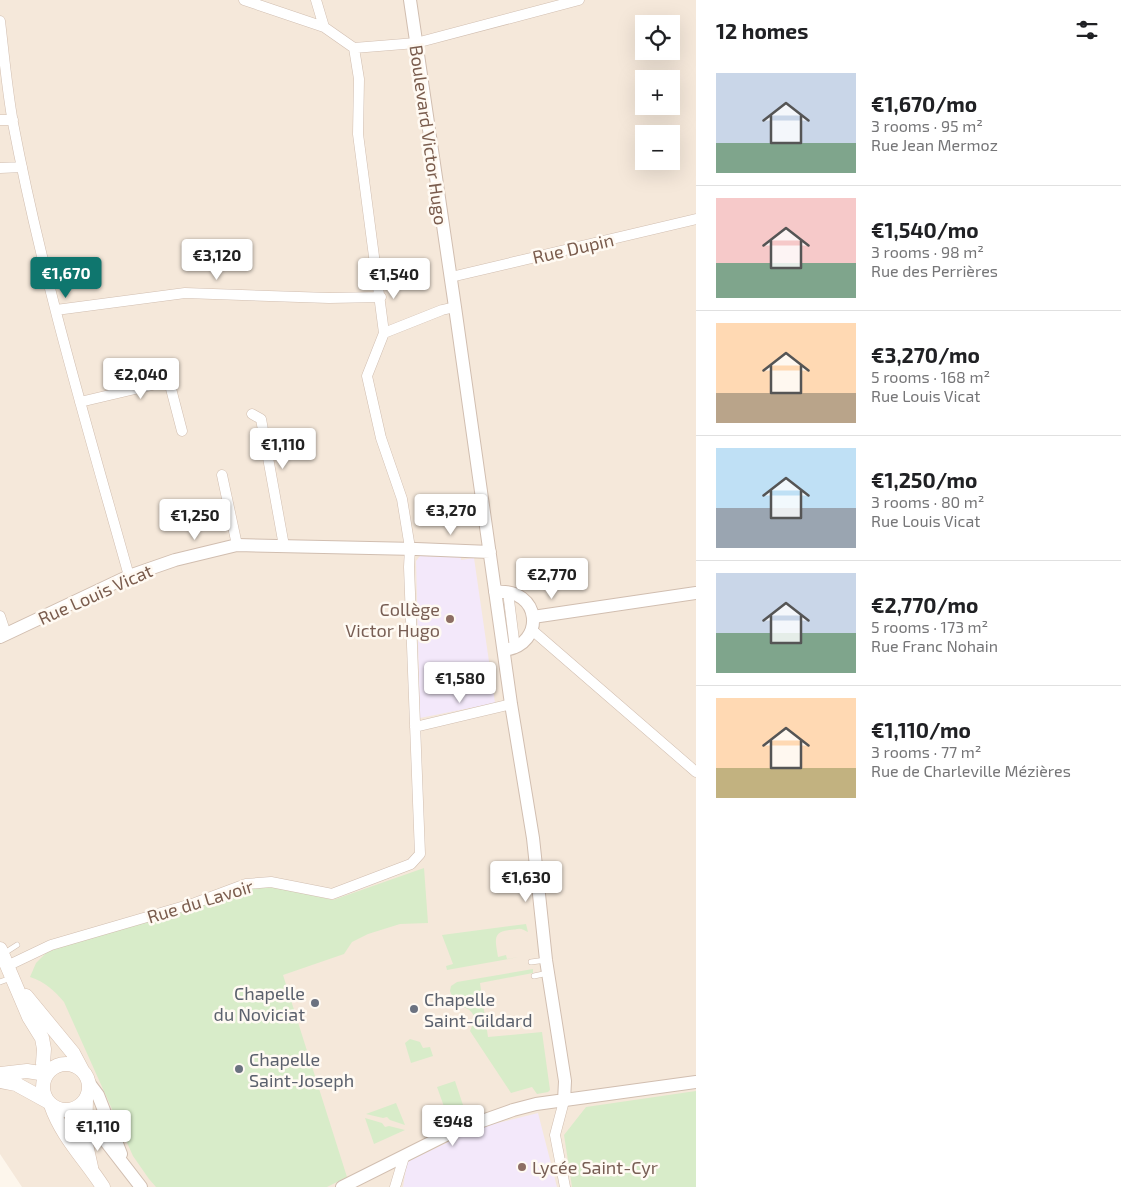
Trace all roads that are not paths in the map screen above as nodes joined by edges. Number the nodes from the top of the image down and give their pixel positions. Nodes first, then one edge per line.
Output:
1 (244, 0) edge
2 (316, 0) edge
3 (410, 0) edge
4 (579, 0) edge
5 (0, 22) edge
6 (324, 27) junction
7 (416, 43) junction
8 (354, 48) junction
9 (0, 120) edge
10 (12, 120) junction
11 (22, 167) junction
12 (0, 168) edge
13 (696, 218) edge
14 (451, 277) junction
15 (381, 297) junction
16 (455, 307) junction
17 (56, 310) junction
18 (384, 333) junction
19 (80, 402) junction
20 (252, 414) dead end
21 (182, 431) dead end
22 (222, 475) dead end
23 (236, 545) junction
24 (284, 546) junction
25 (410, 548) junction
26 (490, 552) junction
27 (130, 576) junction
28 (501, 592) junction
29 (696, 593) edge
30 (0, 616) edge
31 (532, 623) junction
32 (3, 635) edge
33 (510, 649) junction
34 (511, 704) junction
35 (415, 727) junction
36 (696, 772) edge
37 (17, 945) dead end
38 (546, 960) junction
39 (531, 962) dead end
40 (4, 966) edge
41 (548, 973) junction
42 (534, 976) dead end
43 (82, 1070) junction
44 (0, 1074) edge
45 (46, 1074) junction
46 (0, 1081) edge
47 (696, 1082) edge
48 (89, 1083) junction
49 (86, 1099) junction
50 (564, 1101) junction
51 (49, 1103) junction
52 (68, 1110) junction
53 (85, 1123) junction
54 (404, 1157) junction
55 (126, 1165) junction
56 (92, 1170) junction
57 (103, 1187) edge
58 (141, 1187) edge
59 (342, 1187) edge
60 (395, 1187) edge
61 (565, 1187) edge

1 - 6 street
2 - 6 street
3 - 7 street, Boulevard Victor Hugo
4 - 7 street
5 - 10 street
6 - 8 street
7 - 8 street
7 - 14 street, Boulevard Victor Hugo
8 - 15 street
9 - 10 street
10 - 11 street
11 - 12 street
11 - 17 street
13 - 14 street, Rue Dupin
14 - 16 street, Boulevard Victor Hugo
15 - 17 street
15 - 18 street
16 - 18 street
16 - 26 street, Boulevard Victor Hugo
17 - 19 street
18 - 25 street
19 - 21 street
19 - 27 street
20 - 24 street
22 - 23 street
23 - 24 street, Rue Louis Vicat
23 - 27 street, Rue Louis Vicat
24 - 25 street, Rue Louis Vicat
25 - 26 street, Rue Louis Vicat
25 - 35 street
26 - 28 street, Boulevard Victor Hugo
27 - 32 street, Rue Louis Vicat
28 - 31 street
28 - 33 street, Boulevard Victor Hugo
29 - 31 street
30 - 32 street
31 - 33 street
31 - 36 street
33 - 34 street, Boulevard Victor Hugo
34 - 35 street
34 - 38 street, Boulevard Victor Hugo
35 - 40 street, Rue du Lavoir
37 - 40 lane
38 - 39 lane
38 - 41 street, Boulevard Victor Hugo
40 - 43 main road
40 - 45 main road
41 - 42 lane
41 - 50 street, Boulevard Victor Hugo
43 - 45 main road
43 - 48 main road
44 - 45 main road
45 - 51 main road
46 - 51 main road
47 - 50 street
48 - 49 main road
48 - 55 street
49 - 52 main road
49 - 53 main road
50 - 54 street
50 - 61 street
51 - 52 main road
51 - 56 main road
52 - 53 street
53 - 55 street
53 - 56 main road
54 - 59 street
54 - 60 street
55 - 58 street
56 - 57 main road

